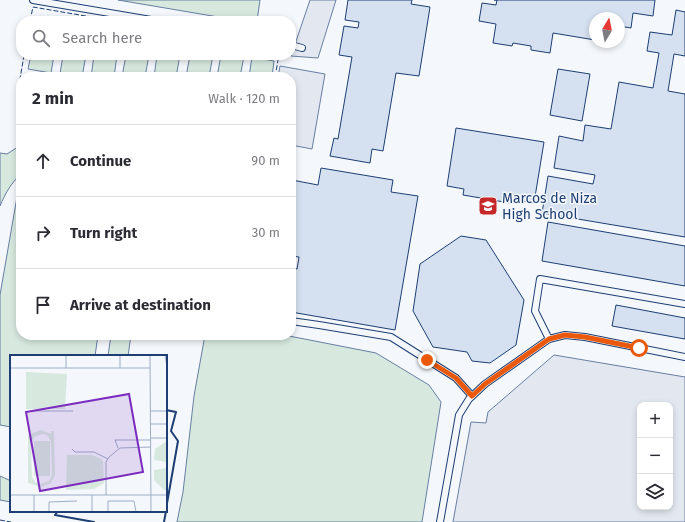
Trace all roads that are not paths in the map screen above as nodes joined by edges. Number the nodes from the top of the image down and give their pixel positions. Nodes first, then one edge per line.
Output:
1 (33, 0) edge
2 (127, 16) edge
3 (296, 46) edge
4 (302, 48) dead end
5 (685, 304) edge
6 (296, 322) edge
7 (549, 339) junction
8 (685, 357) edge
9 (472, 396) junction
10 (440, 522) edge

1 - 2 lane
3 - 4 lane
5 - 7 lane
6 - 9 lane
7 - 8 lane
7 - 9 lane
9 - 10 lane

